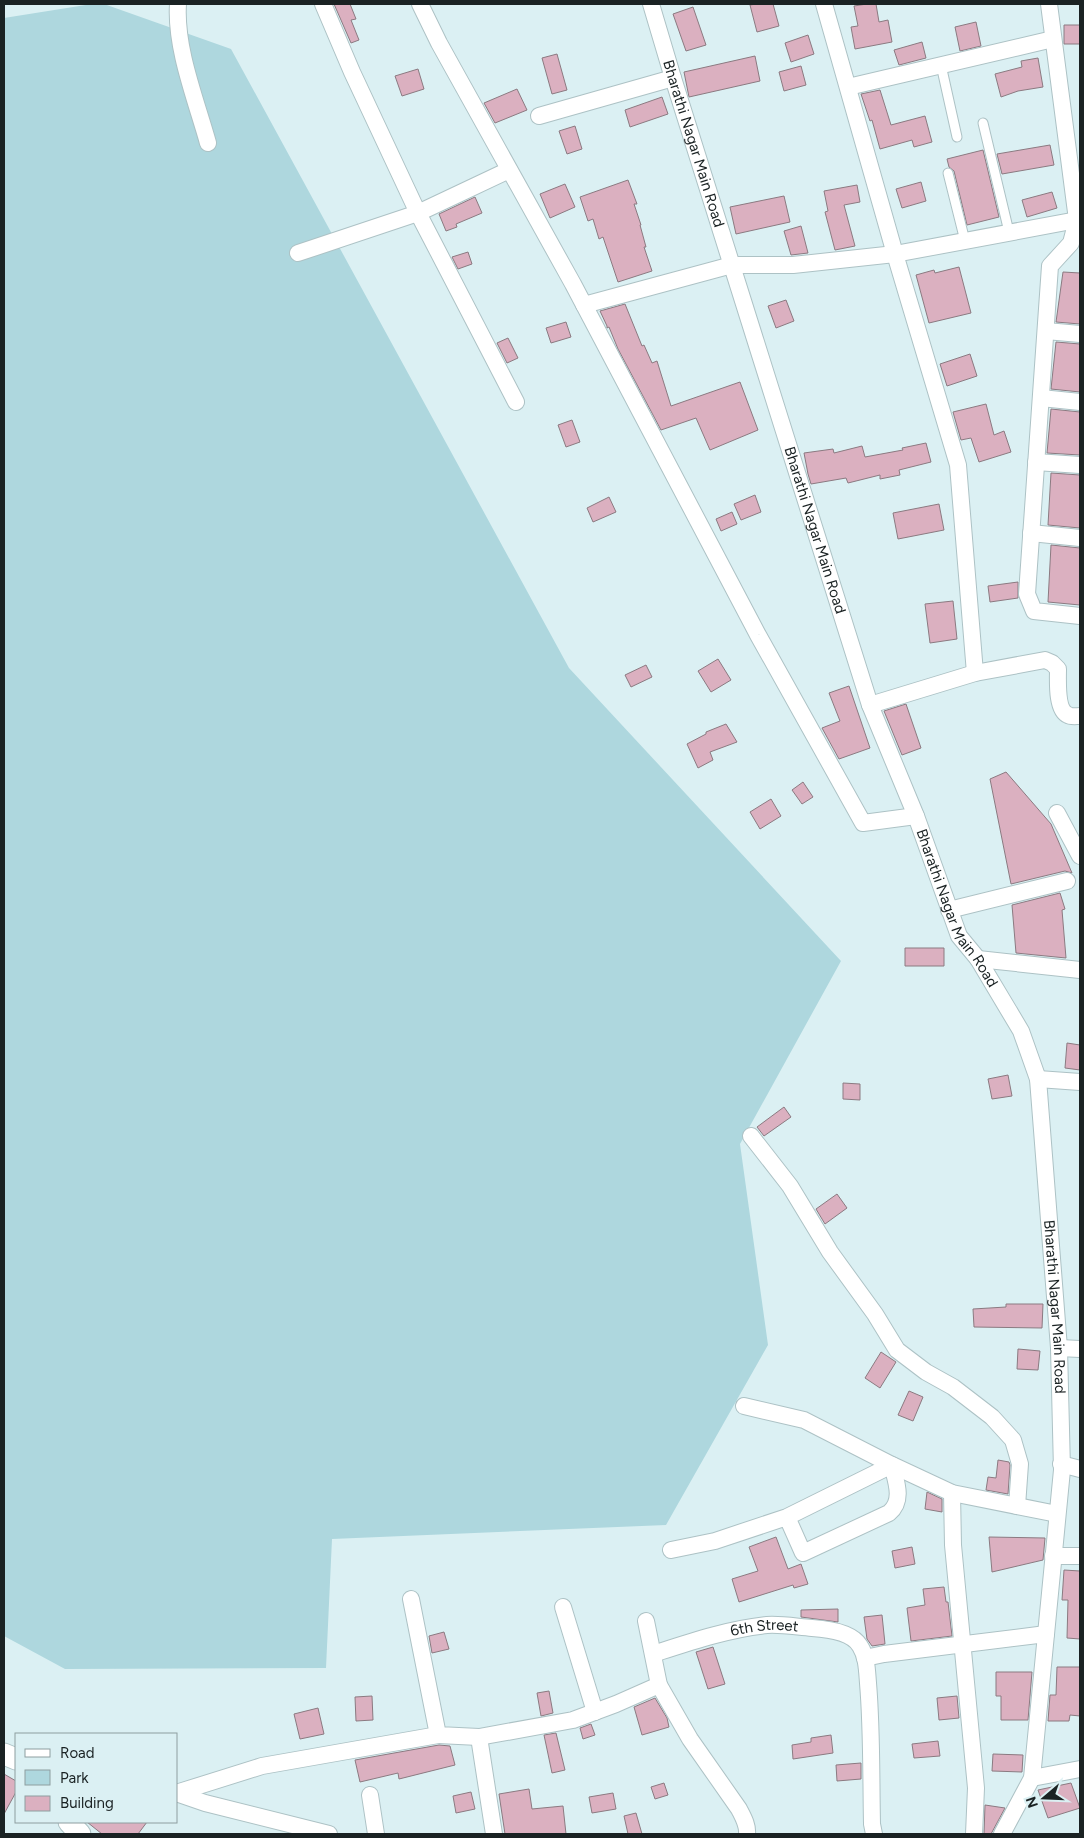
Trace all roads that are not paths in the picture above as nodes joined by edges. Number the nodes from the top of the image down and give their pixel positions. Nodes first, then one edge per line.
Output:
1 (178, 4) edge
2 (323, 4) edge
3 (420, 4) edge
4 (651, 4) edge
5 (824, 4) edge
6 (1049, 4) edge
7 (1053, 39) junction
8 (941, 65) junction
9 (673, 78) junction
10 (848, 87) junction
11 (539, 116) dead end
12 (983, 123) dead end
13 (957, 137) dead end
14 (208, 142) dead end
15 (509, 170) junction
16 (948, 173) dead end
17 (418, 213) junction
18 (1077, 220) junction
19 (1010, 232) junction
20 (965, 241) junction
21 (1076, 244) edge
22 (298, 253) dead end
23 (895, 254) junction
24 (732, 265) junction
25 (584, 305) junction
26 (1046, 330) junction
27 (1080, 334) edge
28 (1041, 398) junction
29 (516, 402) dead end
30 (1080, 402) edge
31 (1036, 462) junction
32 (1080, 465) edge
33 (1032, 533) junction
34 (1080, 538) edge
35 (1080, 616) edge
36 (975, 673) junction
37 (870, 705) junction
38 (1080, 716) edge
39 (1057, 813) dead end
40 (916, 816) junction
41 (1080, 856) edge
42 (1067, 881) dead end
43 (949, 910) junction
44 (978, 959) junction
45 (1080, 970) edge
46 (1038, 1078) junction
47 (1080, 1082) edge
48 (751, 1136) dead end
49 (1059, 1348) junction
50 (1080, 1349) edge
51 (744, 1406) dead end
52 (1061, 1464) junction
53 (892, 1465) junction
54 (1080, 1469) edge
55 (952, 1493) junction
56 (1017, 1506) junction
57 (1057, 1514) junction
58 (787, 1517) junction
59 (672, 1550) dead end
60 (1053, 1556) junction
61 (1080, 1556) edge
62 (411, 1599) dead end
63 (563, 1607) dead end
64 (646, 1621) dead end
65 (1046, 1634) junction
66 (963, 1644) junction
67 (653, 1654) junction
68 (865, 1658) junction
69 (659, 1685) junction
70 (595, 1712) junction
71 (438, 1735) junction
72 (479, 1737) junction
73 (1080, 1770) edge
74 (1032, 1778) junction
75 (178, 1792) edge
76 (178, 1794) edge
77 (370, 1795) dead end
78 (70, 1823) edge
79 (80, 1834) edge
80 (329, 1834) edge
81 (376, 1834) edge
82 (494, 1834) edge
83 (747, 1834) edge
84 (874, 1834) edge
85 (974, 1834) edge
86 (1002, 1834) edge

1 - 14 street
2 - 17 street
3 - 15 street
4 - 9 street, Bharathi Nagar Main Road
5 - 10 street
6 - 7 street
7 - 8 street
7 - 18 street
8 - 10 street
8 - 13 lane
9 - 11 street
9 - 24 street, Bharathi Nagar Main Road
10 - 23 street
12 - 19 lane
15 - 17 street
15 - 25 street
16 - 20 lane
17 - 22 street
17 - 29 street
18 - 19 street
18 - 21 street
19 - 20 street
20 - 23 street
21 - 26 street
23 - 24 street
23 - 36 street
24 - 25 street
24 - 37 street, Bharathi Nagar Main Road
25 - 40 street
26 - 27 street
26 - 28 street
28 - 30 street
28 - 31 street
31 - 32 street
31 - 33 street
33 - 34 street
33 - 35 street
36 - 37 street
36 - 38 street
37 - 40 street, Bharathi Nagar Main Road
39 - 41 street
40 - 43 street, Bharathi Nagar Main Road
42 - 43 street
43 - 44 street, Bharathi Nagar Main Road
44 - 45 street
44 - 46 street, Bharathi Nagar Main Road
46 - 47 street
46 - 49 street, Bharathi Nagar Main Road
48 - 56 street
49 - 50 street
49 - 52 street, Bharathi Nagar Main Road
51 - 53 street
52 - 54 street
52 - 57 street, Bharathi Nagar Main Road
53 - 55 street
53 - 58 street
53 - 58 street
55 - 56 street
55 - 66 street
56 - 57 street
57 - 60 street, Bharathi Nagar Main Road
58 - 59 street
60 - 61 street
60 - 65 street, Bharathi Nagar Main Road
62 - 71 street
63 - 70 street
64 - 67 street
65 - 66 street
65 - 74 street, Bharathi Nagar Main Road
66 - 68 street
66 - 85 street
67 - 68 street, 6th Street
67 - 69 street
68 - 84 street
69 - 70 street
69 - 83 street
70 - 72 street
71 - 72 street
71 - 75 street
72 - 82 street
73 - 74 street
74 - 86 street, Bharathi Nagar Main Road
76 - 80 street
77 - 81 street
78 - 79 street

